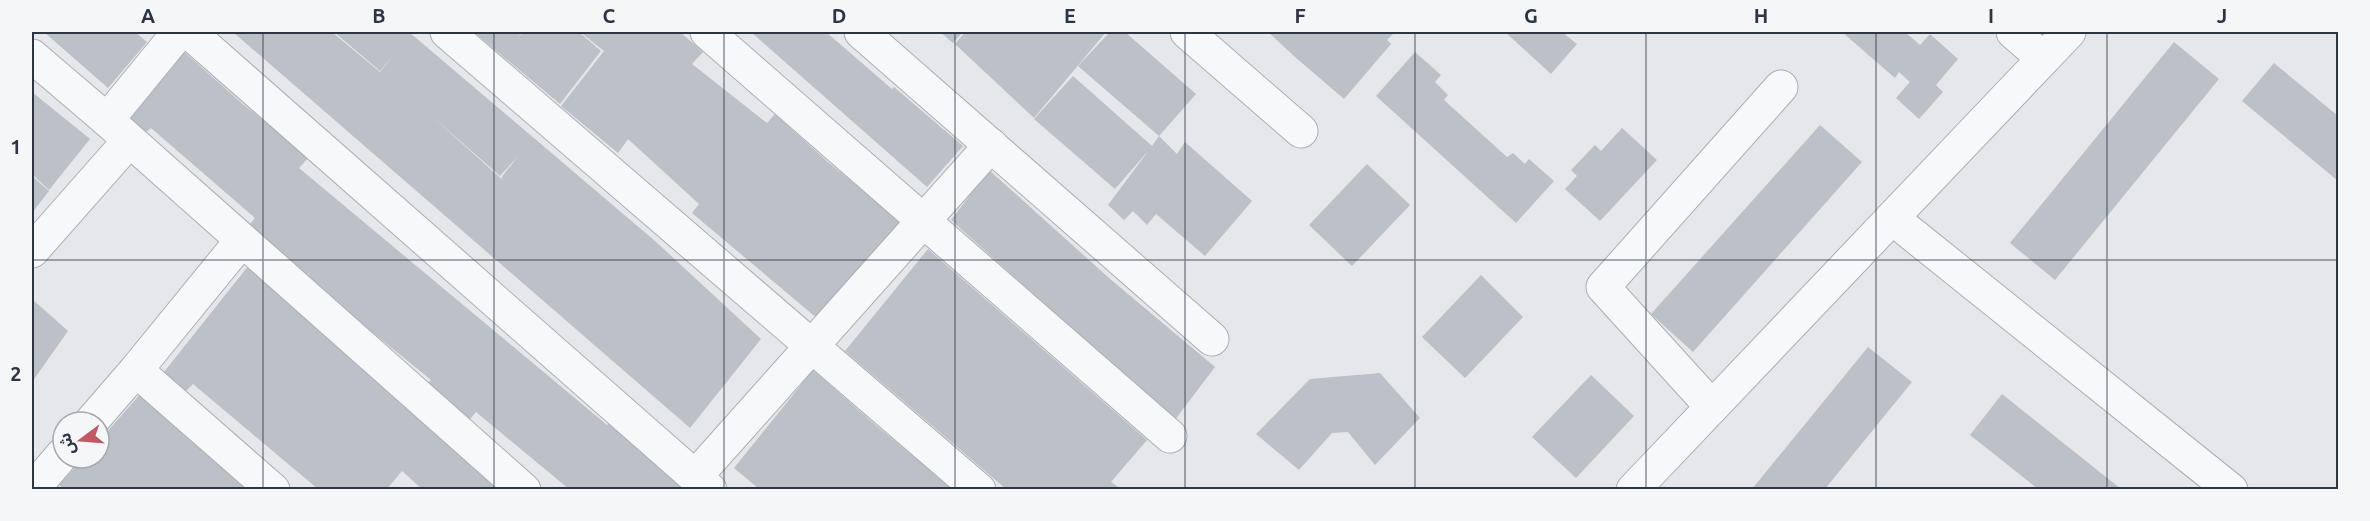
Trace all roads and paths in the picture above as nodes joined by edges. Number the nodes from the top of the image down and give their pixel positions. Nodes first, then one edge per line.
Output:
1 (179, 32) edge
2 (189, 32) edge
3 (447, 32) edge
4 (706, 32) edge
5 (861, 32) edge
6 (1186, 32) edge
7 (2013, 32) edge
8 (2069, 32) edge
9 (32, 56) edge
10 (2043, 58) junction
11 (1781, 87) dead end
12 (118, 130) junction
13 (1301, 131) dead end
14 (991, 146) junction
15 (1892, 218) junction
16 (924, 221) junction
17 (242, 240) junction
18 (32, 251) edge
19 (1212, 339) dead end
20 (812, 347) junction
21 (136, 370) junction
22 (1712, 407) junction
23 (101, 410) edge
24 (1170, 436) dead end
25 (51, 468) edge
26 (703, 483) edge
27 (32, 489) edge
28 (273, 489) edge
29 (524, 489) edge
30 (979, 489) edge
31 (1633, 489) edge
32 (2231, 489) edge

1 - 12 street
2 - 26 street
3 - 20 street
4 - 16 street
5 - 14 street
6 - 13 street
7 - 10 street
8 - 10 street
9 - 12 street
10 - 15 street
11 - 22 street
12 - 17 street
12 - 18 street
14 - 16 street
14 - 19 street
15 - 22 street
15 - 32 street
16 - 20 street
16 - 24 street
17 - 21 street
17 - 29 street
20 - 26 street
20 - 30 street
21 - 23 street
21 - 28 street
22 - 31 street
25 - 27 street

